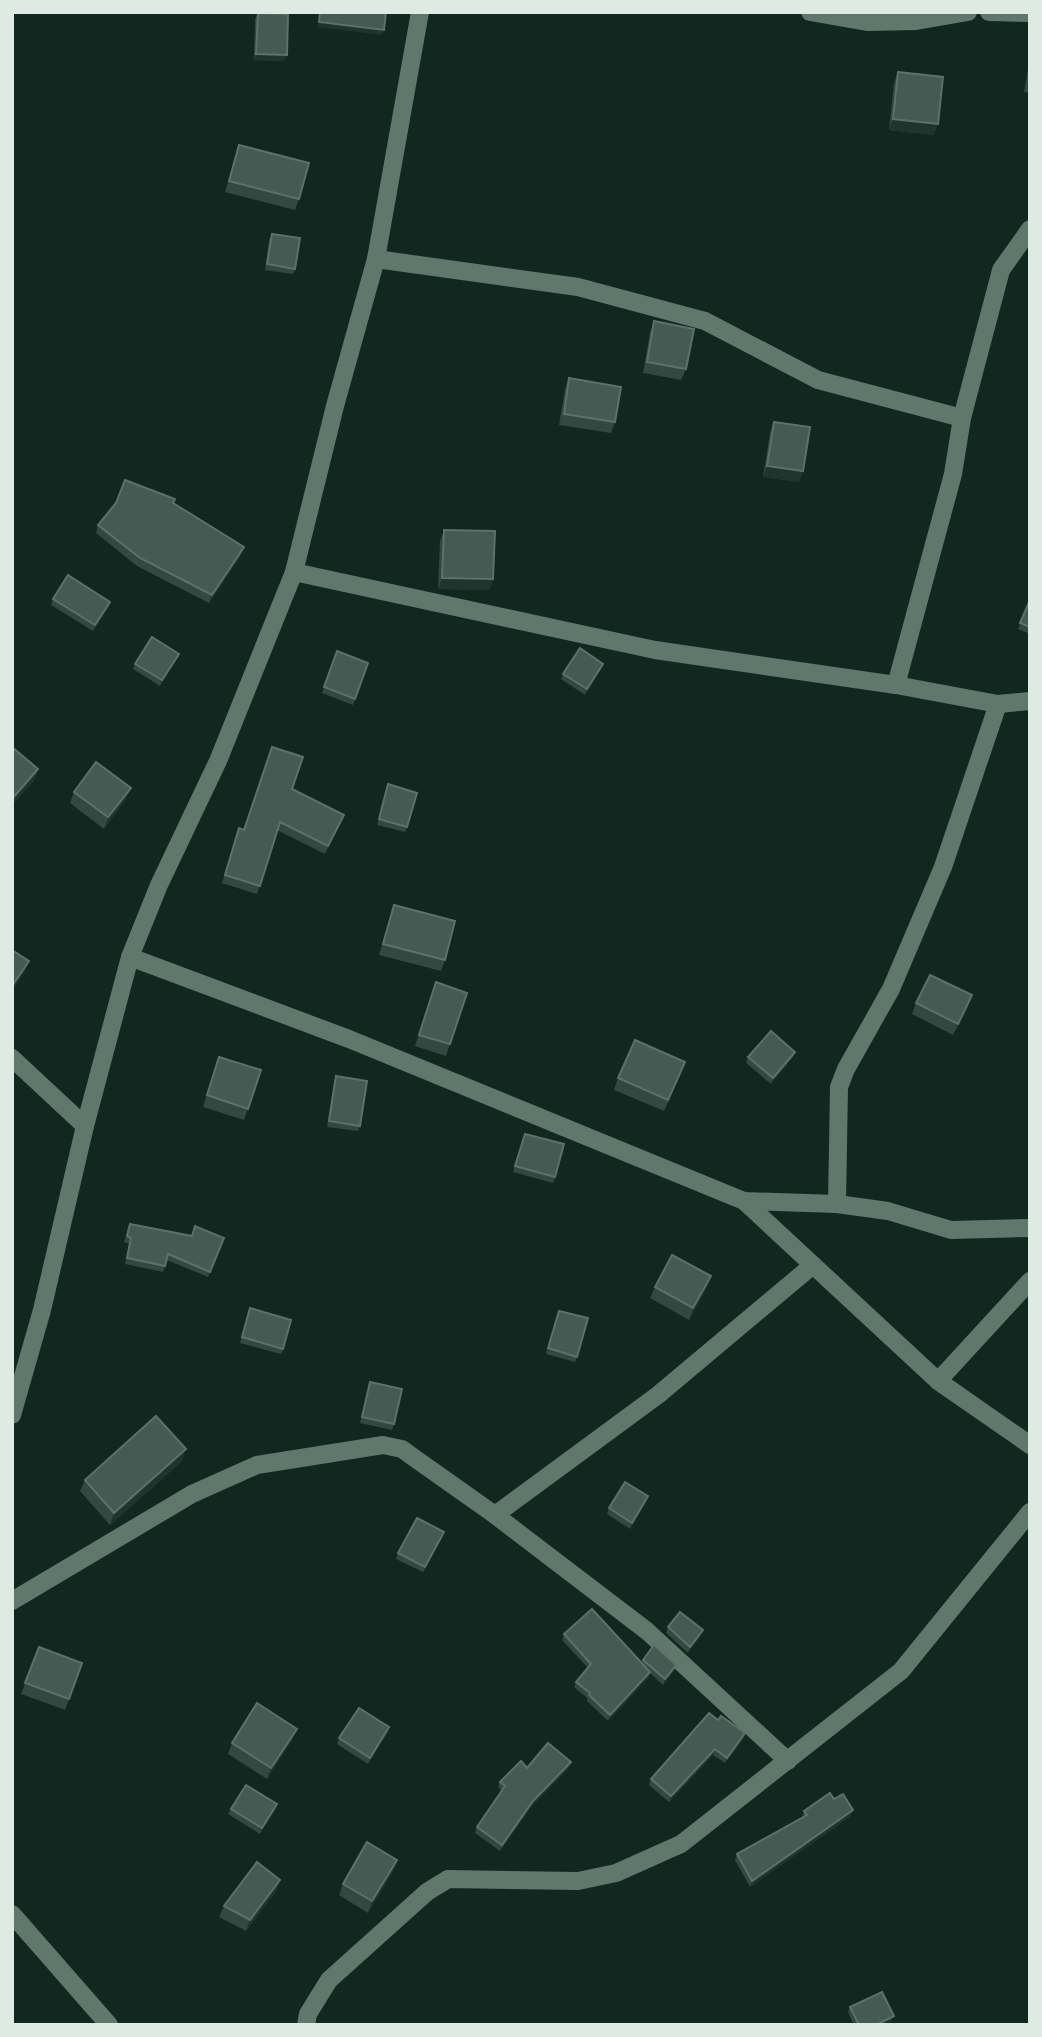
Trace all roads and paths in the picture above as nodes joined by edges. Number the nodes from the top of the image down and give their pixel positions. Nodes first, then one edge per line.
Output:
1 (420, 12) edge
2 (810, 12) edge
3 (968, 12) edge
4 (989, 12) edge
5 (1030, 13) edge
6 (1030, 229) edge
7 (376, 259) junction
8 (962, 418) junction
9 (294, 572) junction
10 (896, 685) junction
11 (1030, 701) edge
12 (998, 704) junction
13 (130, 957) junction
14 (12, 1058) edge
15 (85, 1126) junction
16 (744, 1201) junction
17 (837, 1204) junction
18 (1030, 1228) edge
19 (813, 1265) junction
20 (1030, 1281) edge
21 (938, 1381) junction
22 (12, 1415) edge
23 (1030, 1445) edge
24 (1030, 1512) edge
25 (495, 1515) junction
26 (12, 1601) edge
27 (788, 1761) junction
28 (12, 1914) edge
29 (109, 2025) edge
30 (306, 2025) edge

1 - 7 street
2 - 3 street
4 - 5 street
6 - 8 street
7 - 8 street
7 - 9 street
8 - 10 street
9 - 10 street
9 - 13 street
10 - 12 street
11 - 12 street
12 - 17 street
13 - 15 street
13 - 16 street
14 - 15 street
15 - 22 street
16 - 17 street
16 - 19 street
17 - 18 street
19 - 21 street
19 - 25 street
20 - 21 street
21 - 23 street
24 - 27 street
25 - 26 street
25 - 27 street
27 - 30 street
28 - 29 street

